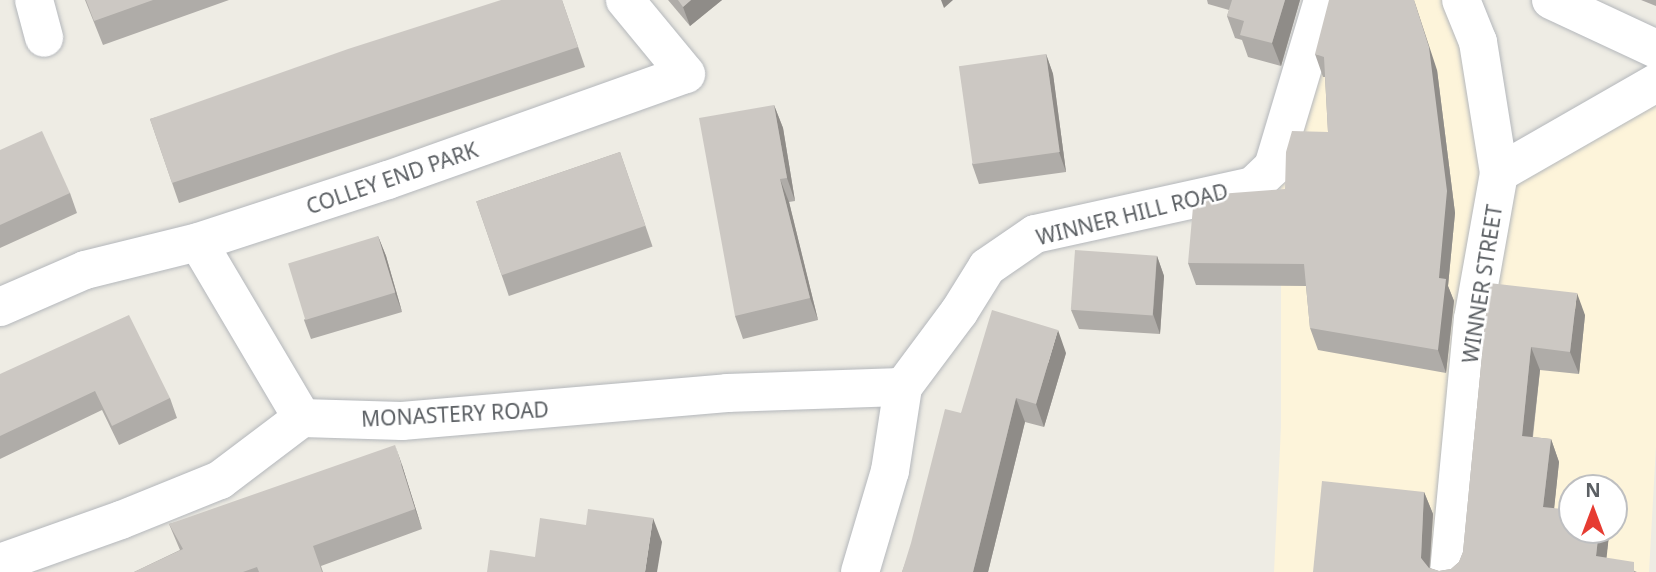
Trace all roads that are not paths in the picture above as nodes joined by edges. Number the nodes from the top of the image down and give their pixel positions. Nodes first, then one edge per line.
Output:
1 (34, 0) edge
2 (625, 0) edge
3 (1323, 0) edge
4 (1461, 0) edge
5 (1551, 0) edge
6 (44, 38) dead end
7 (1656, 49) edge
8 (1656, 83) edge
9 (1499, 173) junction
10 (198, 242) junction
11 (0, 307) edge
12 (903, 387) junction
13 (302, 418) junction
14 (0, 563) edge
15 (860, 572) edge
16 (1449, 572) edge

1 - 6 street
2 - 10 street, COLLEY END PARK
3 - 12 street, WINNER HILL ROAD
4 - 9 street, WINNER STREET
5 - 7 street
8 - 9 street
9 - 16 street, WINNER STREET
10 - 11 street
10 - 13 street
12 - 13 street, MONASTERY ROAD
12 - 15 street, WINNER HILL ROAD
13 - 14 street

